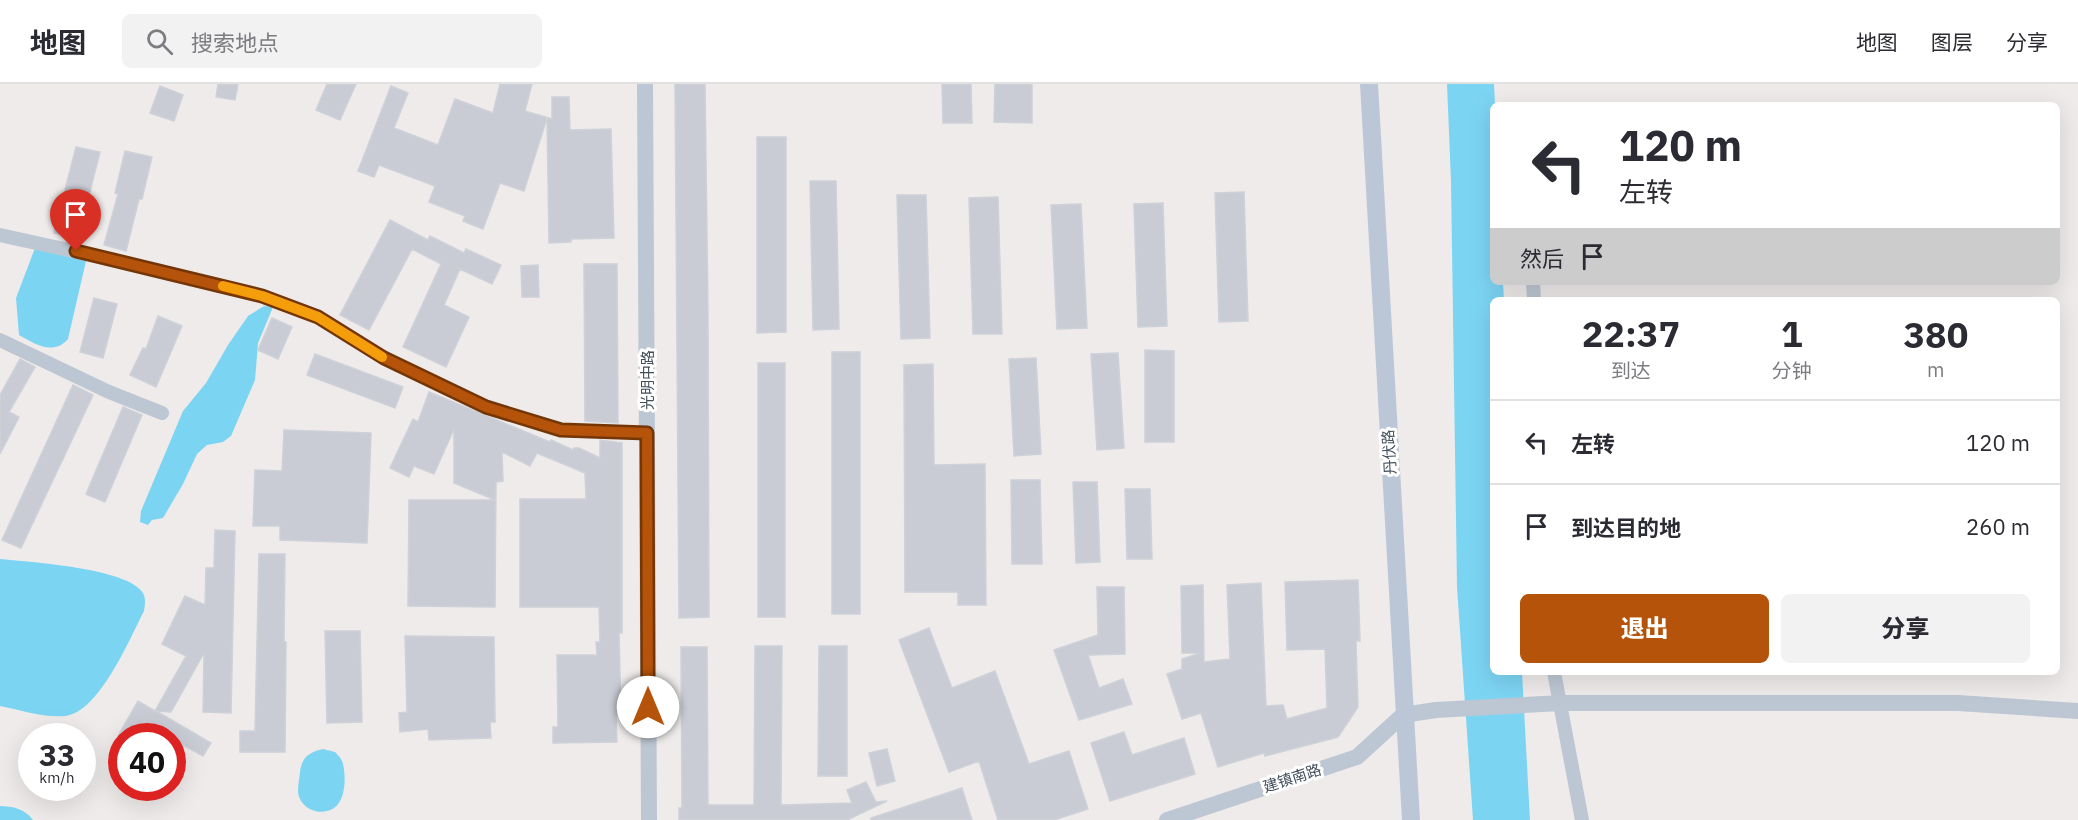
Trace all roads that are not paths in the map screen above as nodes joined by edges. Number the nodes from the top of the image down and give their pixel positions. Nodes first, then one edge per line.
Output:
1 (645, 84) edge
2 (1369, 84) edge
3 (0, 235) edge
4 (0, 340) edge
5 (162, 413) dead end
6 (647, 433) junction
7 (1555, 675) edge
8 (1561, 703) junction
9 (2078, 711) edge
10 (1403, 715) junction
11 (649, 820) edge
12 (1167, 820) edge
13 (1411, 820) edge
14 (1582, 820) edge

1 - 6 street, 光明中路
2 - 10 main road, 丹伏路
3 - 6 street
4 - 5 street
6 - 11 street, 光明中路
7 - 8 street
8 - 9 street
8 - 10 street
8 - 14 street
10 - 12 street, 建镇南路
10 - 13 main road, 丹伏路

